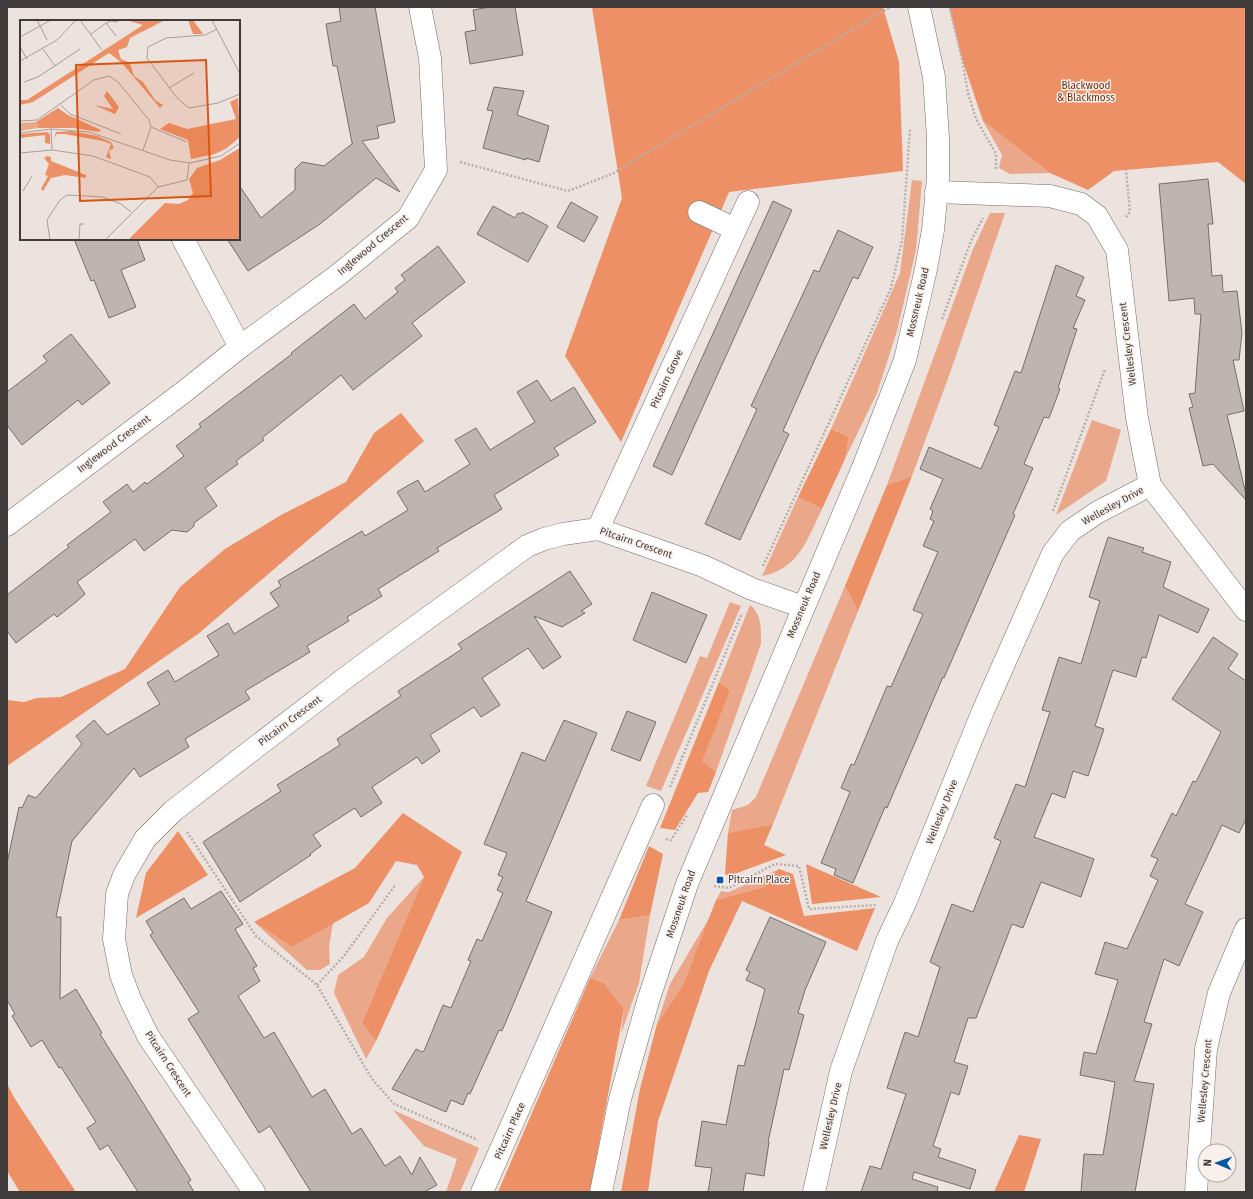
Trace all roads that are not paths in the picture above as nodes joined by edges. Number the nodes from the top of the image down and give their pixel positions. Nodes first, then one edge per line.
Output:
1 (420, 7) edge
2 (919, 7) edge
3 (936, 192) junction
4 (748, 202) dead end
5 (699, 212) dead end
6 (735, 229) junction
7 (184, 240) edge
8 (240, 347) junction
9 (1150, 485) junction
10 (7, 525) edge
11 (598, 529) junction
12 (803, 607) junction
13 (1246, 610) edge
14 (660, 799) road end
15 (1246, 929) edge
16 (254, 1192) edge
17 (482, 1192) edge
18 (601, 1192) edge
19 (814, 1192) edge
20 (1196, 1192) edge

1 - 8 street, Inglewood Crescent
2 - 3 street, Mossneuk Road
3 - 9 street, Wellesley Crescent
3 - 12 street, Mossneuk Road
4 - 6 street, Pitcairn Grove
5 - 6 street
6 - 11 street, Pitcairn Grove
7 - 8 street
8 - 10 street, Inglewood Crescent
9 - 13 street, Wellesley Crescent
9 - 19 street, Wellesley Drive
11 - 12 street, Pitcairn Crescent
11 - 16 street, Pitcairn Crescent
12 - 18 street, Mossneuk Road
14 - 17 street, Pitcairn Place
15 - 20 street, Wellesley Crescent

